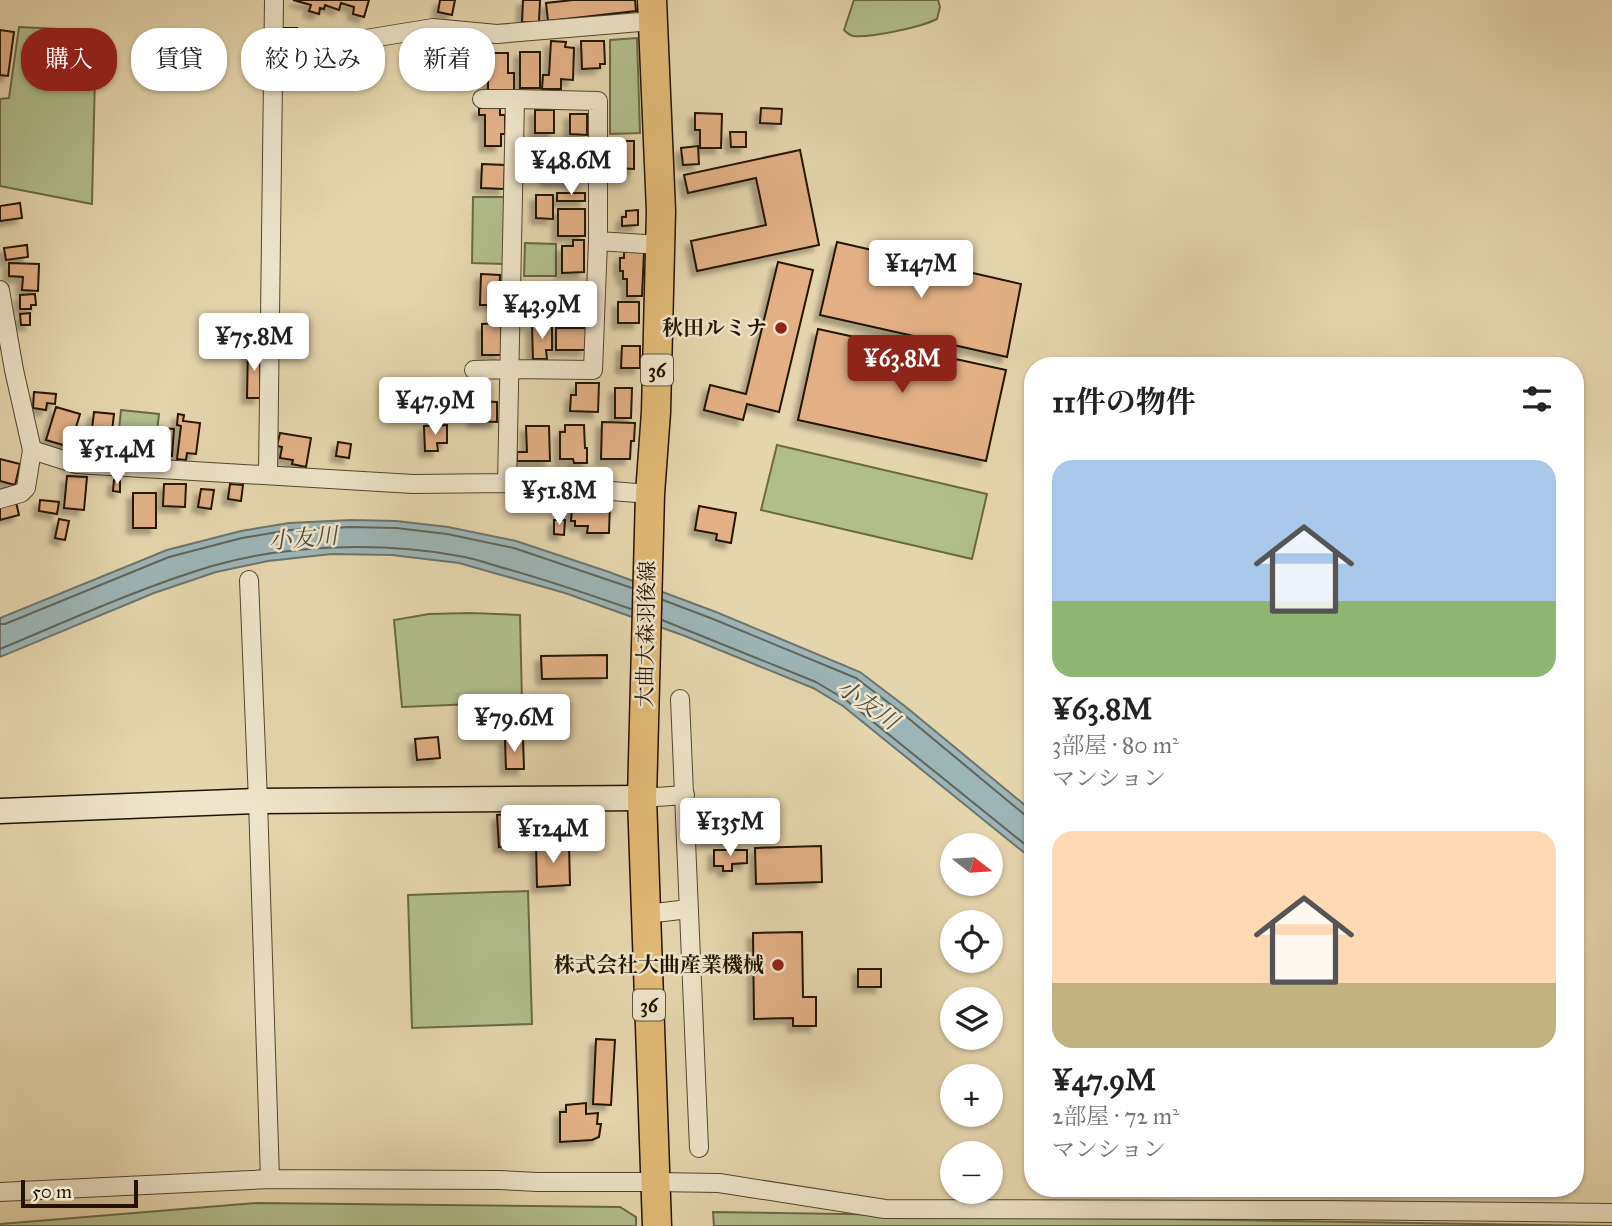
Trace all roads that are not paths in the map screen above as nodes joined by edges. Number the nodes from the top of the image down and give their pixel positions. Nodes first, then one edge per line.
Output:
1 (274, 0) edge
2 (652, 10) edge
3 (273, 28) edge
4 (385, 35) edge
5 (272, 91) edge
6 (482, 99) dead end
7 (515, 99) junction
8 (598, 241) junction
9 (660, 244) junction
10 (0, 290) edge
11 (7, 369) edge
12 (510, 369) junction
13 (474, 370) dead end
14 (32, 450) junction
15 (268, 475) junction
16 (507, 483) junction
17 (650, 494) junction
18 (0, 499) edge
19 (248, 580) dead end
20 (680, 699) dead end
21 (685, 795) junction
22 (642, 798) junction
23 (258, 802) junction
24 (0, 811) edge
25 (689, 909) junction
26 (646, 914) junction
27 (699, 1148) dead end
28 (270, 1179) junction
29 (655, 1182) junction
30 (0, 1192) edge
31 (1612, 1213) edge
32 (657, 1219) edge

1 - 3 street
2 - 4 street
2 - 9 main road, 大曲大森羽後線 / 36
5 - 15 street
6 - 7 street
7 - 8 street
7 - 12 street
8 - 9 street
8 - 12 street
9 - 17 main road, 大曲大森羽後線 / 36
10 - 11 street
11 - 14 street
12 - 13 street
12 - 16 street
14 - 15 street
14 - 18 street
15 - 16 street
16 - 17 street
17 - 22 main road, 大曲大森羽後線 / 36
19 - 23 street
20 - 21 street
21 - 22 street
21 - 25 street
22 - 23 street
22 - 26 main road, 大曲大森羽後線 / 36
23 - 24 street
23 - 28 street
25 - 26 street
25 - 27 street
26 - 29 main road, 大曲大森羽後線 / 36
28 - 29 street
28 - 30 street
29 - 31 street
29 - 32 main road, 大曲大森羽後線 / 36

